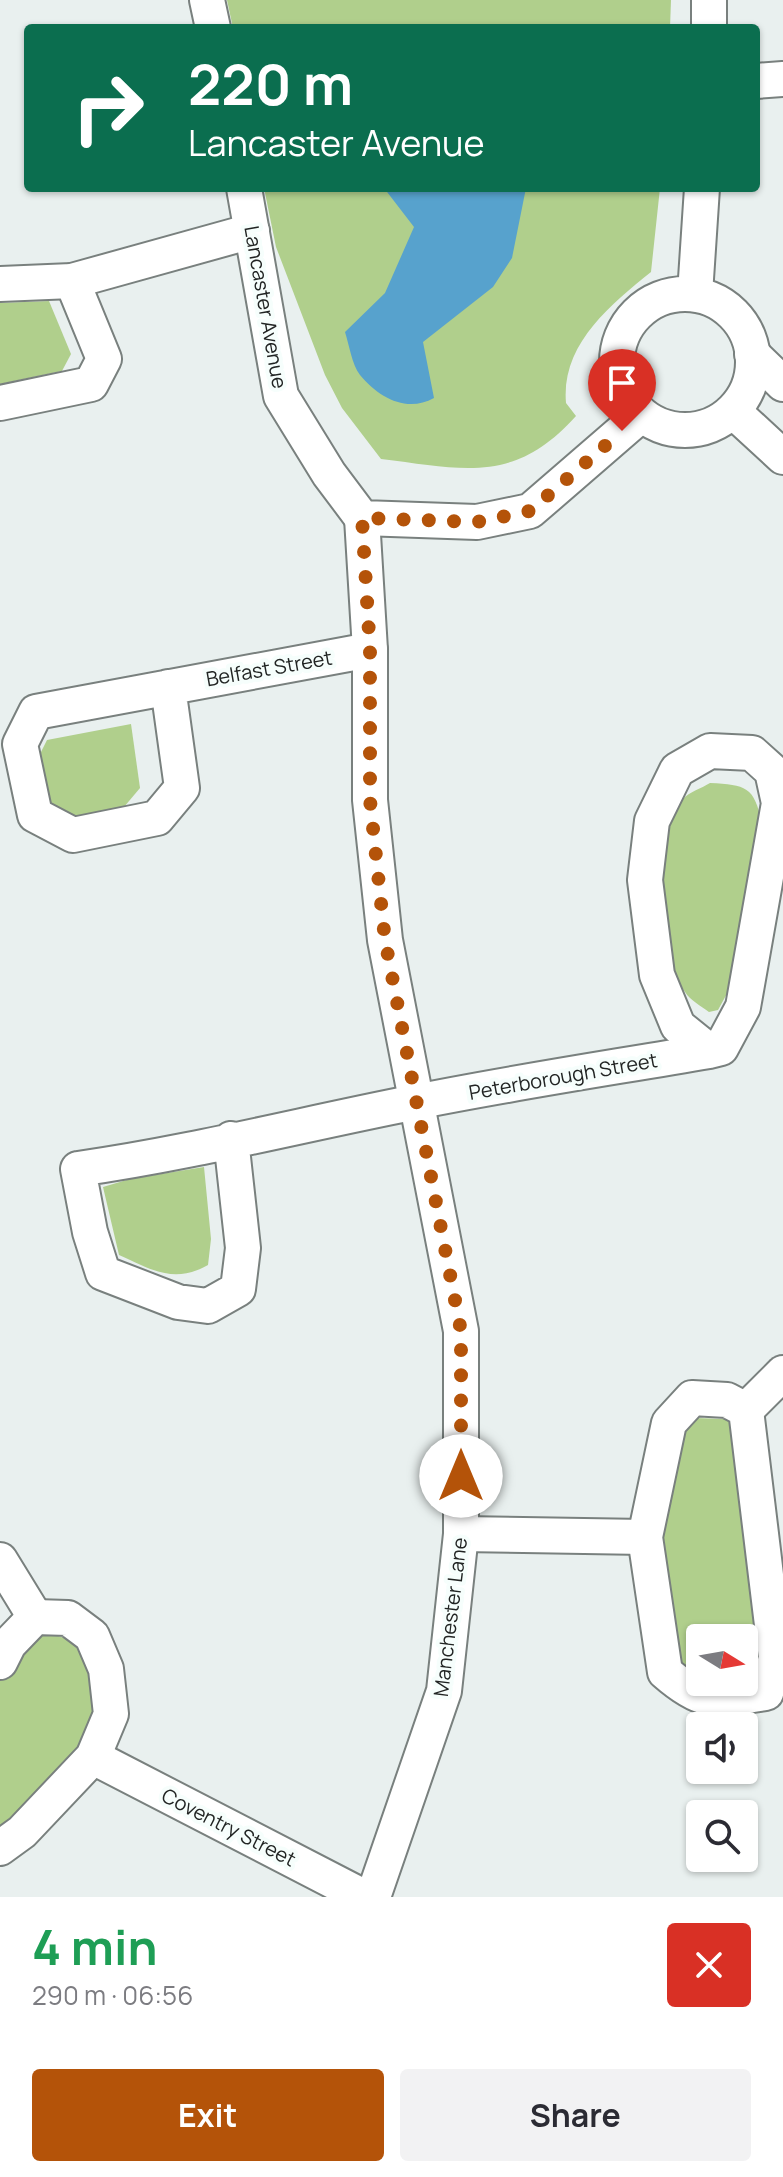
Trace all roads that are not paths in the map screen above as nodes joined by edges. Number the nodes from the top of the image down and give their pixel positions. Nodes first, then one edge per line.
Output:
1 (207, 0) edge
2 (709, 0) edge
3 (212, 24) edge
4 (709, 24) edge
5 (783, 79) edge
6 (760, 81) edge
7 (245, 192) edge
8 (702, 192) edge
9 (252, 231) junction
10 (72, 281) junction
11 (0, 284) edge
12 (695, 294) junction
13 (752, 354) junction
14 (783, 384) edge
15 (0, 403) edge
16 (733, 411) junction
17 (641, 415) junction
18 (783, 457) edge
19 (362, 518) junction
20 (370, 650) junction
21 (168, 687) junction
22 (709, 1051) junction
23 (416, 1102) junction
24 (231, 1139) junction
25 (783, 1373) edge
26 (746, 1410) junction
27 (461, 1534) junction
28 (645, 1537) junction
29 (0, 1560) edge
30 (35, 1617) junction
31 (3, 1648) edge
32 (93, 1757) junction
33 (0, 1848) edge
34 (364, 1897) edge
35 (373, 1897) edge

1 - 3 street
2 - 4 street
5 - 6 street
7 - 9 street, Lancaster Avenue
8 - 12 street
9 - 10 street
9 - 19 street, Lancaster Avenue
10 - 11 street
10 - 15 street
12 - 13 street
12 - 17 street
13 - 14 street
13 - 16 street
16 - 17 street
16 - 18 street
17 - 19 street
19 - 20 street, Manchester Lane
20 - 21 street, Belfast Street
20 - 23 street, Manchester Lane
21 - 21 street, Belfast Street
22 - 22 street
22 - 23 street, Peterborough Street
23 - 24 street, Peterborough Street
23 - 27 street, Manchester Lane
24 - 24 street, Peterborough Street
25 - 26 street
26 - 28 street
26 - 28 street
27 - 28 street
27 - 35 street, Manchester Lane
29 - 30 street
30 - 31 street
30 - 32 street
32 - 33 street
32 - 34 street, Coventry Street

